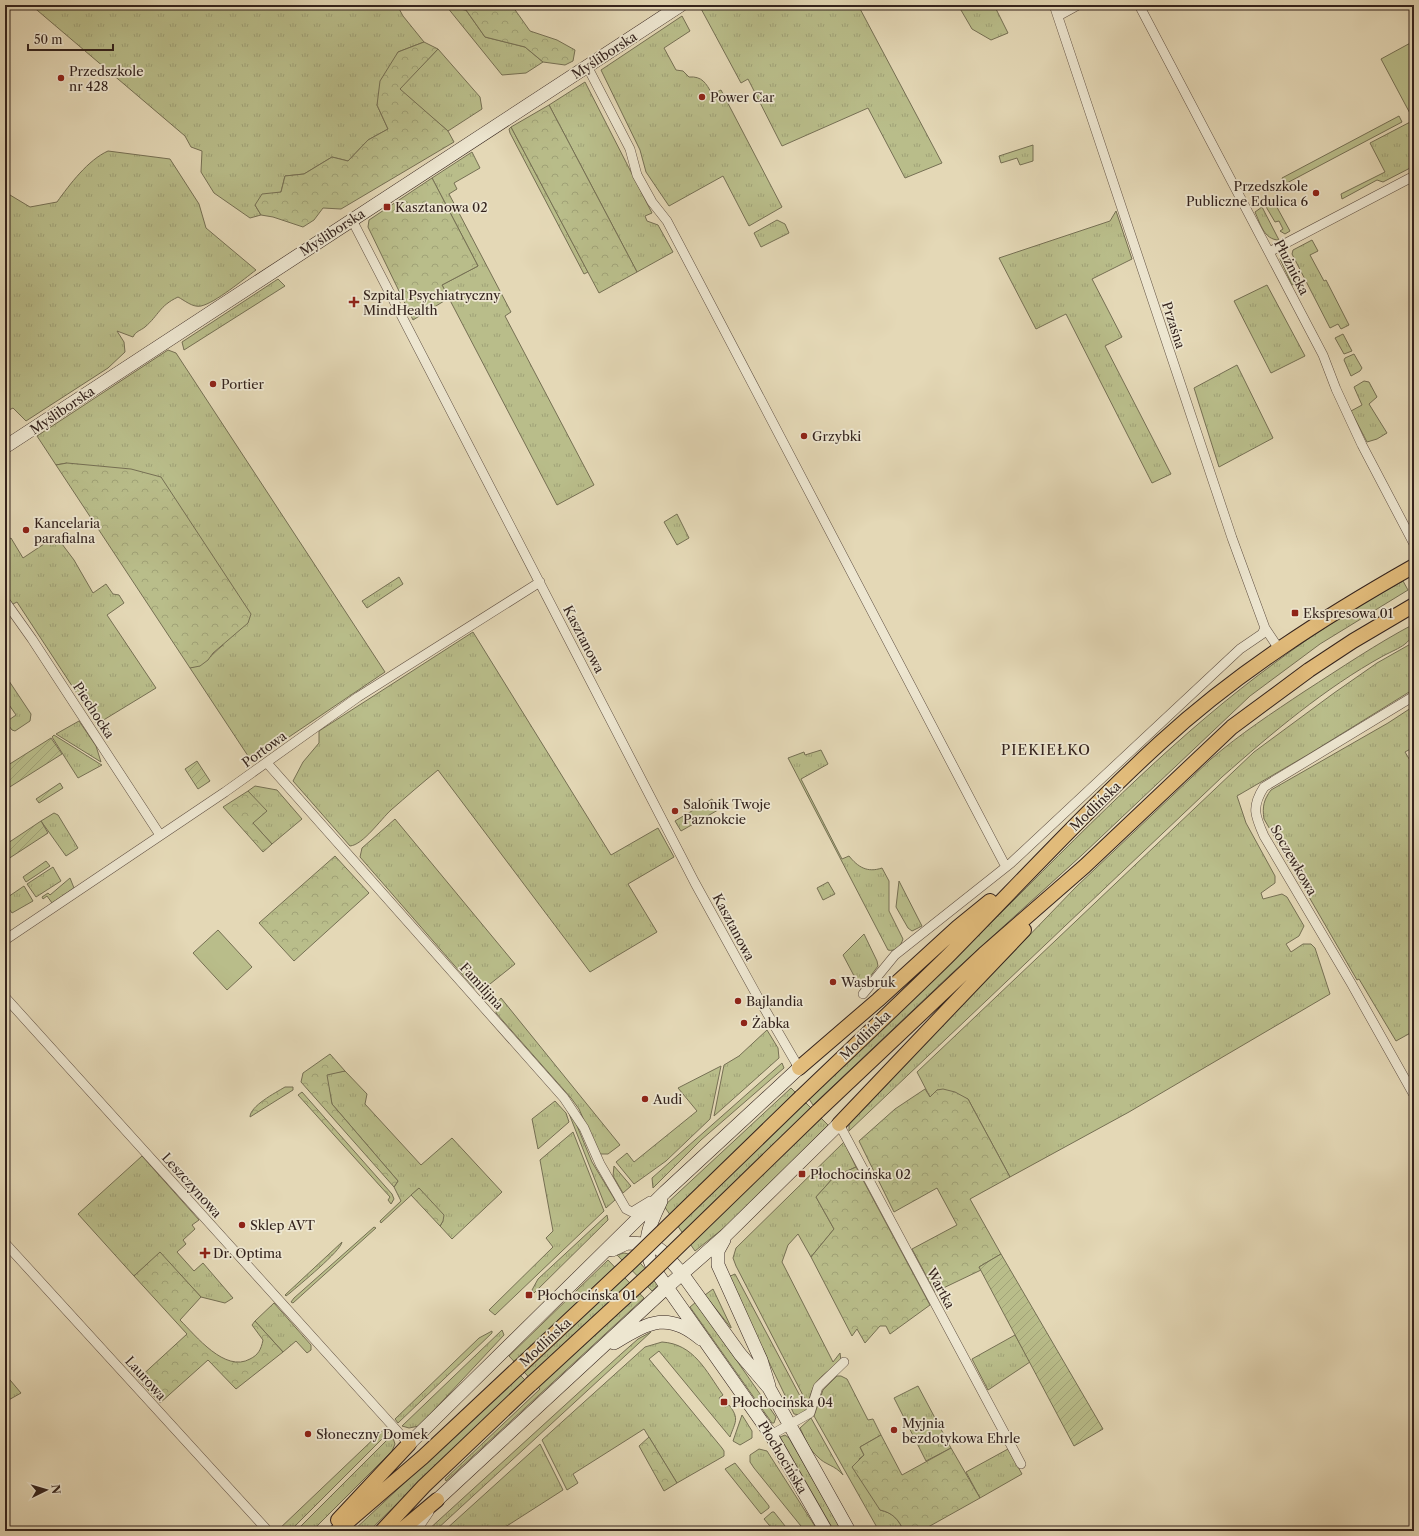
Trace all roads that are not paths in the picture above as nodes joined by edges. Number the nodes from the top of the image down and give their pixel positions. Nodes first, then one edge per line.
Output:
1 (681, 5) edge
2 (1054, 5) edge
3 (1078, 5) edge
4 (1139, 5) edge
5 (1058, 16) junction
6 (587, 66) junction
7 (1414, 176) edge
8 (352, 220) junction
9 (1269, 252) junction
10 (5, 447) edge
11 (1414, 544) edge
12 (1414, 566) edge
13 (540, 582) junction
14 (5, 601) edge
15 (1414, 605) edge
16 (1265, 628) junction
17 (1279, 649) junction
18 (1414, 696) edge
19 (267, 763) junction
20 (160, 835) junction
21 (1085, 866) junction
22 (1006, 867) junction
23 (1032, 867) junction
24 (5, 940) edge
25 (863, 994) dead end
26 (5, 997) edge
27 (799, 1068) junction
28 (1414, 1095) edge
29 (839, 1124) junction
30 (665, 1192) junction
31 (726, 1236) junction
32 (5, 1243) edge
33 (646, 1244) junction
34 (605, 1253) junction
35 (683, 1275) junction
36 (667, 1287) junction
37 (710, 1346) junction
38 (594, 1355) junction
39 (844, 1362) dead end
40 (769, 1388) junction
41 (790, 1424) junction
42 (771, 1435) junction
43 (409, 1444) junction
44 (1021, 1464) dead end
45 (437, 1500) junction
46 (268, 1531) edge
47 (327, 1531) edge
48 (337, 1531) edge
49 (382, 1531) edge
50 (400, 1531) edge
51 (416, 1531) edge
52 (826, 1531) edge
53 (849, 1531) edge

1 - 6 main road, Myśliborska
2 - 5 street, Przaśna
3 - 5 street
4 - 9 street, Płużnicka
5 - 16 street, Przaśna
6 - 8 main road, Myśliborska
6 - 22 street
7 - 9 street
8 - 10 main road, Myśliborska
8 - 13 street, Kasztanowa
9 - 11 street, Płużnicka
12 - 17 main road, Modlińska
13 - 19 street, Portowa
13 - 27 street, Kasztanowa
14 - 20 street, Piechocka
15 - 21 main road, Modlińska
16 - 17 street, Przaśna
16 - 22 street, Modlińska
17 - 23 main road, Modlińska
18 - 28 street, Soczewkowa
19 - 20 street, Portowa
19 - 30 street, Familijna
20 - 24 street, Portowa
21 - 29 main road
21 - 49 main road, Modlińska, bridge
22 - 25 street, Modlińska
23 - 27 main road
23 - 48 main road, Modlińska, bridge
26 - 43 street, Leszczynowa
27 - 30 main road
29 - 31 main road
29 - 44 street, Wartka
30 - 33 main road, Płochocińska
30 - 34 main road, Modlińska
31 - 35 main road
31 - 40 main road, Płochocińska
32 - 46 street, Laurowa
33 - 34 main road, Płochocińska
33 - 35 main road, Płochocińska
33 - 36 main road, Płochocińska
34 - 43 main road, Modlińska
35 - 36 main road
35 - 40 main road, Płochocińska
36 - 37 main road, Płochocińska
36 - 38 main road
37 - 38 main road, Płochocińska
37 - 42 main road, Płochocińska
38 - 45 main road
39 - 41 street
40 - 41 main road, Płochocińska
41 - 42 street
41 - 53 main road, Płochocińska
42 - 52 main road, Płochocińska
43 - 47 main road
45 - 50 main road
45 - 51 street

